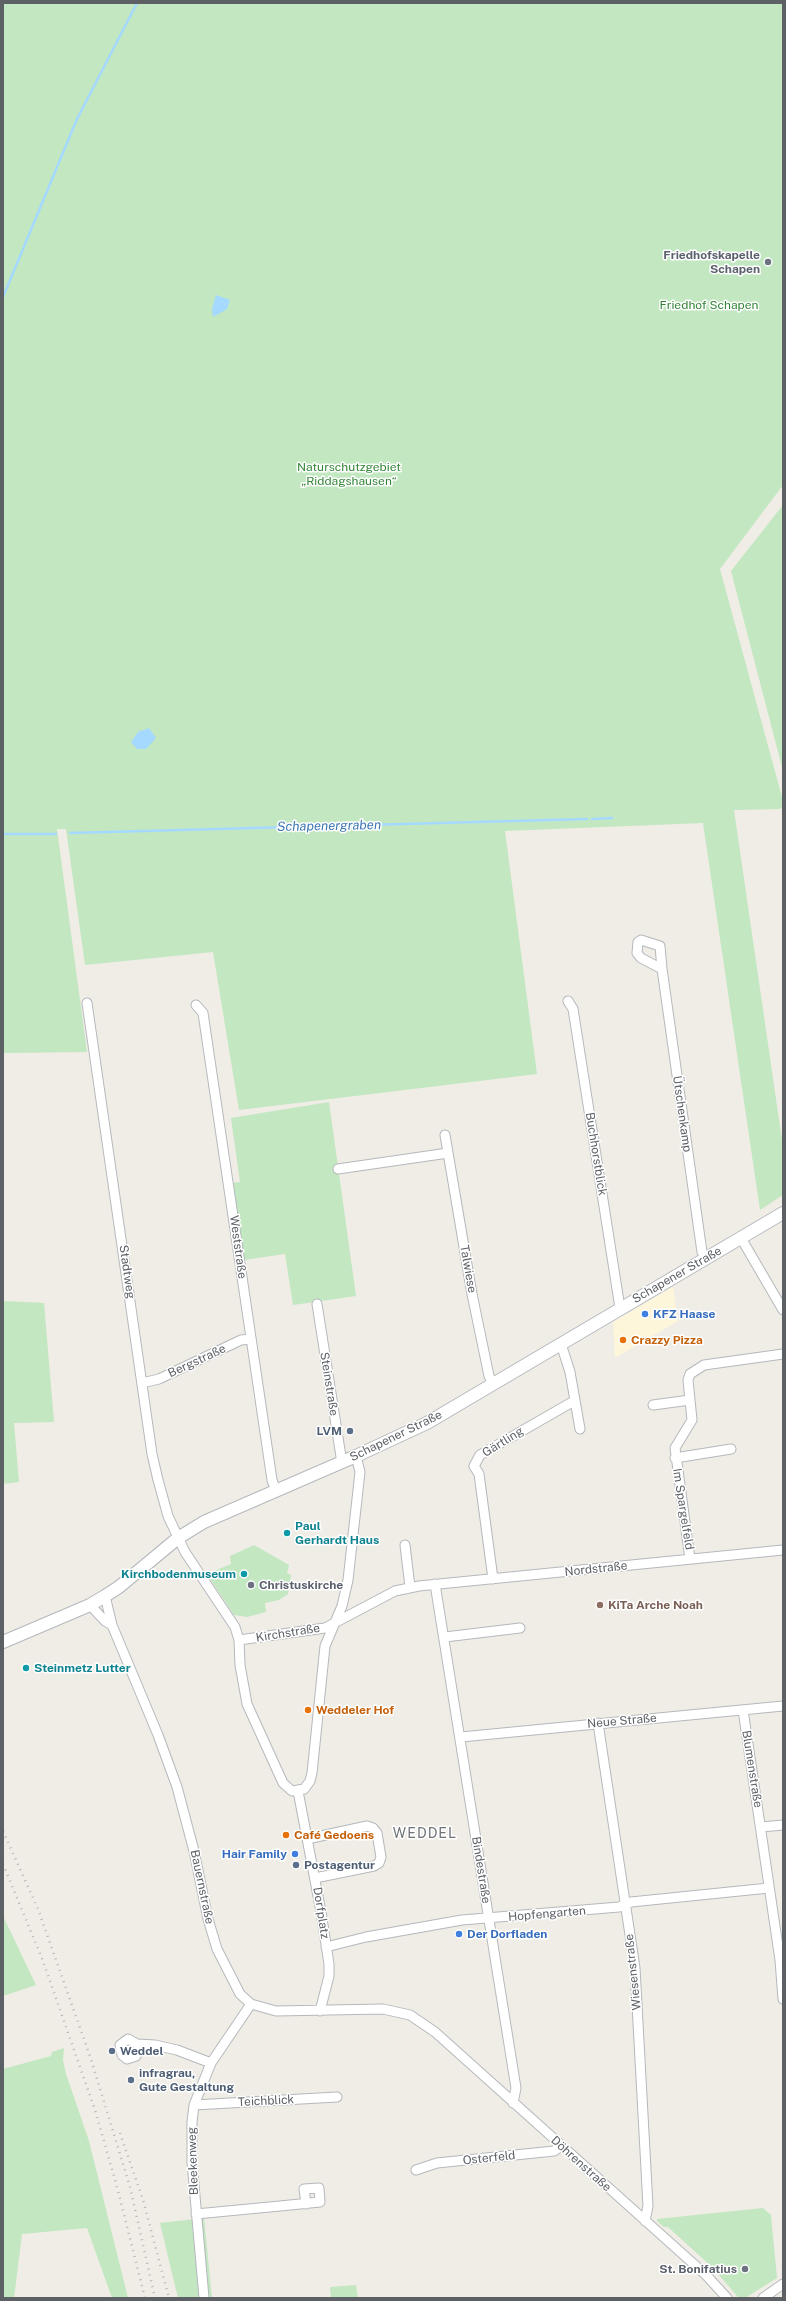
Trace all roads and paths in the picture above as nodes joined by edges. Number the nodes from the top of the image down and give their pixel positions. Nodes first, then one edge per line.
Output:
1 (662, 969) dead end
2 (568, 1001) dead end
3 (87, 1003) dead end
4 (196, 1005) dead end
5 (445, 1135) dead end
6 (448, 1153) junction
7 (338, 1169) dead end
8 (783, 1213) edge
9 (741, 1238) junction
10 (707, 1258) junction
11 (317, 1304) dead end
12 (620, 1308) junction
13 (783, 1310) edge
14 (251, 1339) junction
15 (560, 1344) junction
16 (783, 1354) edge
17 (142, 1383) junction
18 (493, 1384) junction
19 (690, 1400) junction
20 (574, 1401) junction
21 (653, 1405) dead end
22 (580, 1428) dead end
23 (731, 1449) dead end
24 (356, 1456) junction
25 (675, 1458) junction
26 (342, 1462) junction
27 (276, 1491) junction
28 (178, 1538) junction
29 (405, 1545) dead end
30 (783, 1550) edge
31 (690, 1559) junction
32 (493, 1579) junction
33 (435, 1584) junction
34 (410, 1587) junction
35 (105, 1596) junction
36 (90, 1605) junction
37 (333, 1624) junction
38 (112, 1625) junction
39 (520, 1628) dead end
40 (445, 1637) junction
41 (239, 1640) junction
42 (3, 1642) edge
43 (783, 1706) edge
44 (743, 1710) junction
45 (598, 1724) junction
46 (461, 1737) junction
47 (298, 1791) junction
48 (783, 1825) edge
49 (761, 1827) junction
50 (307, 1838) junction
51 (315, 1878) junction
52 (769, 1888) junction
53 (625, 1904) junction
54 (489, 1919) junction
55 (326, 1947) junction
56 (783, 1999) edge
57 (251, 2004) junction
58 (320, 2012) junction
59 (137, 2044) dead end
60 (211, 2063) junction
61 (337, 2097) dead end
62 (513, 2102) junction
63 (194, 2105) junction
64 (561, 2146) junction
65 (416, 2170) dead end
66 (306, 2204) dead end
67 (196, 2214) junction
68 (644, 2221) junction
69 (783, 2284) edge
70 (204, 2298) edge
71 (727, 2298) edge
72 (763, 2298) edge

1 - 10 street, Ütschenkamp
2 - 12 street, Buchhorstblick
3 - 17 street, Stadtweg
4 - 14 street, Weststraße
5 - 6 street, Talwiese
6 - 7 street
6 - 18 street, Talwiese
8 - 9 street, Schapener Straße
9 - 10 street, Schapener Straße
9 - 13 street
10 - 12 street, Schapener Straße
11 - 26 street, Steinstraße
12 - 15 street, Schapener Straße
14 - 17 street, Bergstraße
14 - 27 street, Weststraße
15 - 18 street, Schapener Straße
15 - 20 street
16 - 19 street, Im Spargelfeld
17 - 28 street, Stadtweg
18 - 24 street, Schapener Straße
19 - 21 street
19 - 25 street, Im Spargelfeld
20 - 22 street
20 - 32 street, Gärtling
23 - 25 street, Im Spargelfeld
24 - 26 street, Schapener Straße
24 - 37 street, Kirchstraße
25 - 31 street, Im Spargelfeld
26 - 27 street, Schapener Straße
27 - 28 street, Schapener Straße
28 - 35 street, Schapener Straße
28 - 41 street, Kirchstraße
29 - 34 street
30 - 31 street, Nordstraße
31 - 32 street, Nordstraße
32 - 33 street, Nordstraße
33 - 34 street, Nordstraße
33 - 40 street, Bindestraße
34 - 37 street, Nordstraße
35 - 36 street, Schapener Straße
35 - 38 street, Bauernstraße
36 - 38 street, Bauernstraße
36 - 42 street, Schapener Straße
37 - 41 street, Kirchstraße
37 - 47 street
38 - 57 street, Bauernstraße
39 - 40 street
40 - 46 street, Bindestraße
41 - 47 street
43 - 44 street, Neue Straße
44 - 45 street, Neue Straße
44 - 49 street, Blumenstraße
45 - 46 street, Neue Straße
45 - 53 street, Wiesenstraße
46 - 54 street, Bindestraße
47 - 50 street, Dorfplatz
48 - 49 street
49 - 52 street, Blumenstraße
50 - 51 street, Dorfplatz
50 - 51 street
51 - 55 street, Dorfplatz
52 - 53 street, Hopfengarten
52 - 56 street, Blumenstraße
53 - 54 street, Hopfengarten
53 - 68 street, Wiesenstraße
54 - 55 street, Hopfengarten
54 - 62 street, Bindestraße
55 - 58 street, Dorfplatz
57 - 58 street
57 - 60 street
58 - 62 street, Döhrenstraße
59 - 60 street
60 - 63 street, Bleekenweg
61 - 63 street, Teichblick
62 - 64 street, Döhrenstraße
63 - 67 street, Bleekenweg
64 - 65 street, Osterfeld
64 - 68 street, Döhrenstraße
66 - 67 street
67 - 70 street, Bleekenweg
68 - 71 street, Döhrenstraße
69 - 72 street

